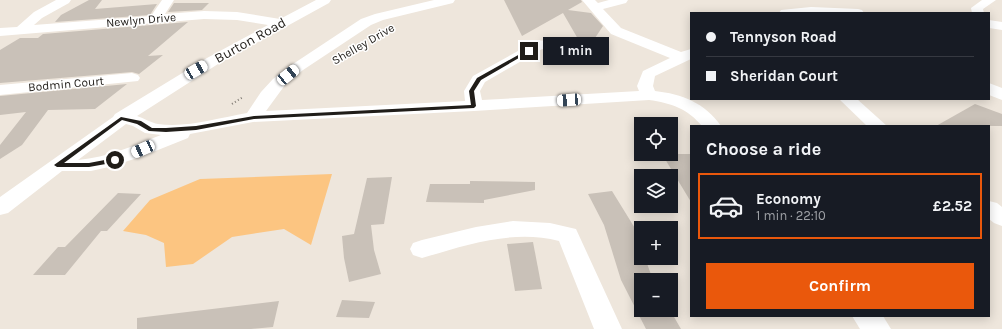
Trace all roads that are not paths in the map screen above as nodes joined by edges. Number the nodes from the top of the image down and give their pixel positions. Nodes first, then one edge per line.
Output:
1 (43, 0) edge
2 (168, 0) edge
3 (325, 0) edge
4 (449, 0) edge
5 (622, 0) edge
6 (836, 0) edge
7 (990, 0) edge
8 (63, 1) edge
9 (591, 4) edge
10 (794, 12) edge
11 (852, 12) edge
12 (978, 12) edge
13 (156, 18) junction
14 (281, 23) junction
15 (990, 24) edge
16 (1002, 26) edge
17 (21, 30) junction
18 (0, 32) edge
19 (553, 48) dead end
20 (686, 55) edge
21 (132, 78) dead end
22 (990, 89) edge
23 (0, 90) edge
24 (649, 95) junction
25 (1002, 95) edge
26 (848, 100) edge
27 (474, 106) junction
28 (254, 117) junction
29 (121, 118) junction
30 (711, 125) edge
31 (877, 125) edge
32 (196, 128) junction
33 (57, 165) junction
34 (0, 208) edge
35 (990, 209) edge
36 (1002, 218) edge
37 (422, 249) dead end
38 (867, 317) edge
39 (608, 329) edge
40 (877, 329) edge

1 - 8 street
2 - 13 street
3 - 14 street, Burton Road
4 - 28 street, Shelley Drive
5 - 9 street
6 - 11 street
7 - 12 street
8 - 17 street
9 - 20 street
10 - 11 street
13 - 14 street, Newlyn Drive
13 - 17 street, Newlyn Drive
14 - 29 street, Burton Road
15 - 16 street
17 - 18 street, Newlyn Drive
19 - 27 street
20 - 24 street
21 - 23 street, Bodmin Court
22 - 25 street
24 - 27 street
24 - 30 street
26 - 31 street
27 - 28 street
28 - 32 street
29 - 32 street
29 - 33 street, Burton Road
32 - 33 street
33 - 34 street, Burton Road
35 - 36 street
37 - 39 street
38 - 40 street

